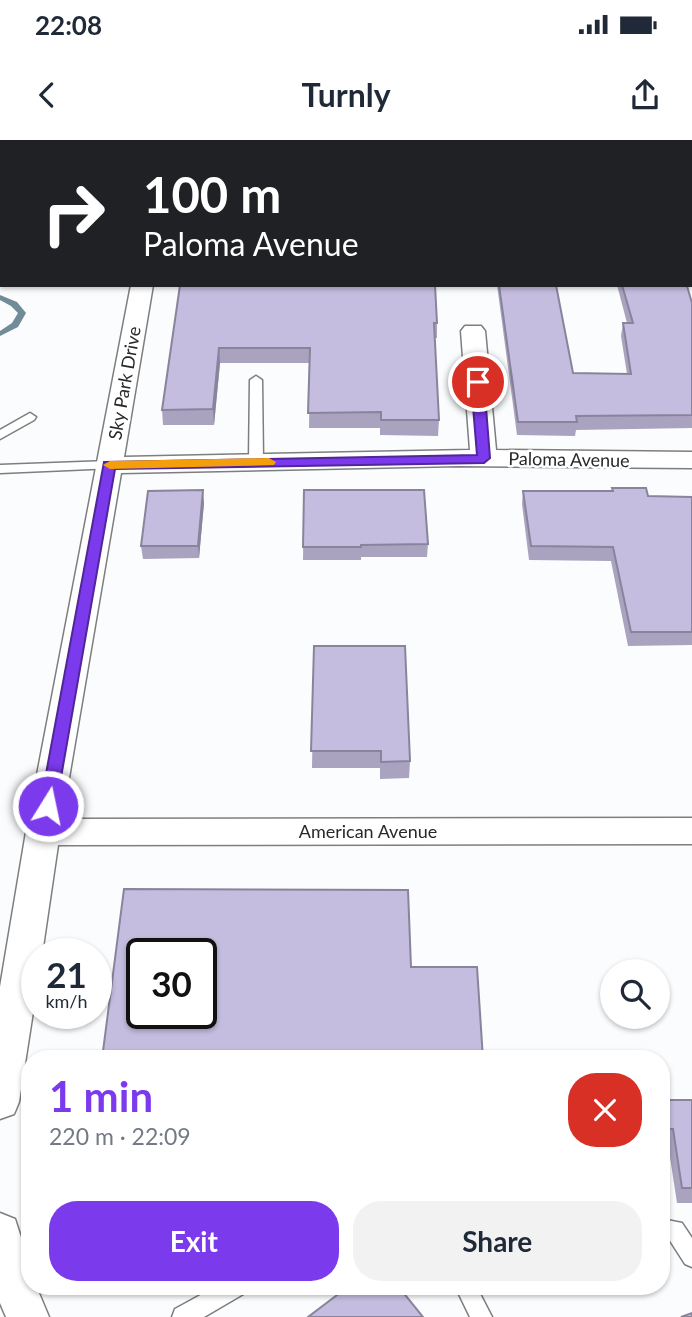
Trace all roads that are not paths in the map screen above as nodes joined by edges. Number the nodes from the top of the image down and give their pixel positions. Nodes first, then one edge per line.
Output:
1 (142, 287) edge
2 (474, 331) dead end
3 (256, 380) dead end
4 (30, 417) dead end
5 (0, 435) edge
6 (484, 458) junction
7 (692, 460) edge
8 (256, 462) junction
9 (109, 465) junction
10 (0, 469) edge
11 (692, 831) edge
12 (43, 832) junction
13 (0, 1102) edge
14 (670, 1230) edge
15 (0, 1233) edge
16 (692, 1257) edge
17 (21, 1287) edge
18 (222, 1295) edge
19 (470, 1295) edge
20 (183, 1317) edge
21 (481, 1317) edge

1 - 9 street, Sky Park Drive
2 - 6 street
3 - 8 lane
4 - 5 lane
6 - 7 street, Paloma Avenue
6 - 8 street, Paloma Avenue
8 - 9 street, Paloma Avenue
9 - 10 lane
9 - 12 street, Sky Park Drive
11 - 12 street, American Avenue
12 - 13 street, Sky Park Drive
14 - 16 lane
15 - 17 street
18 - 20 lane
19 - 21 lane

